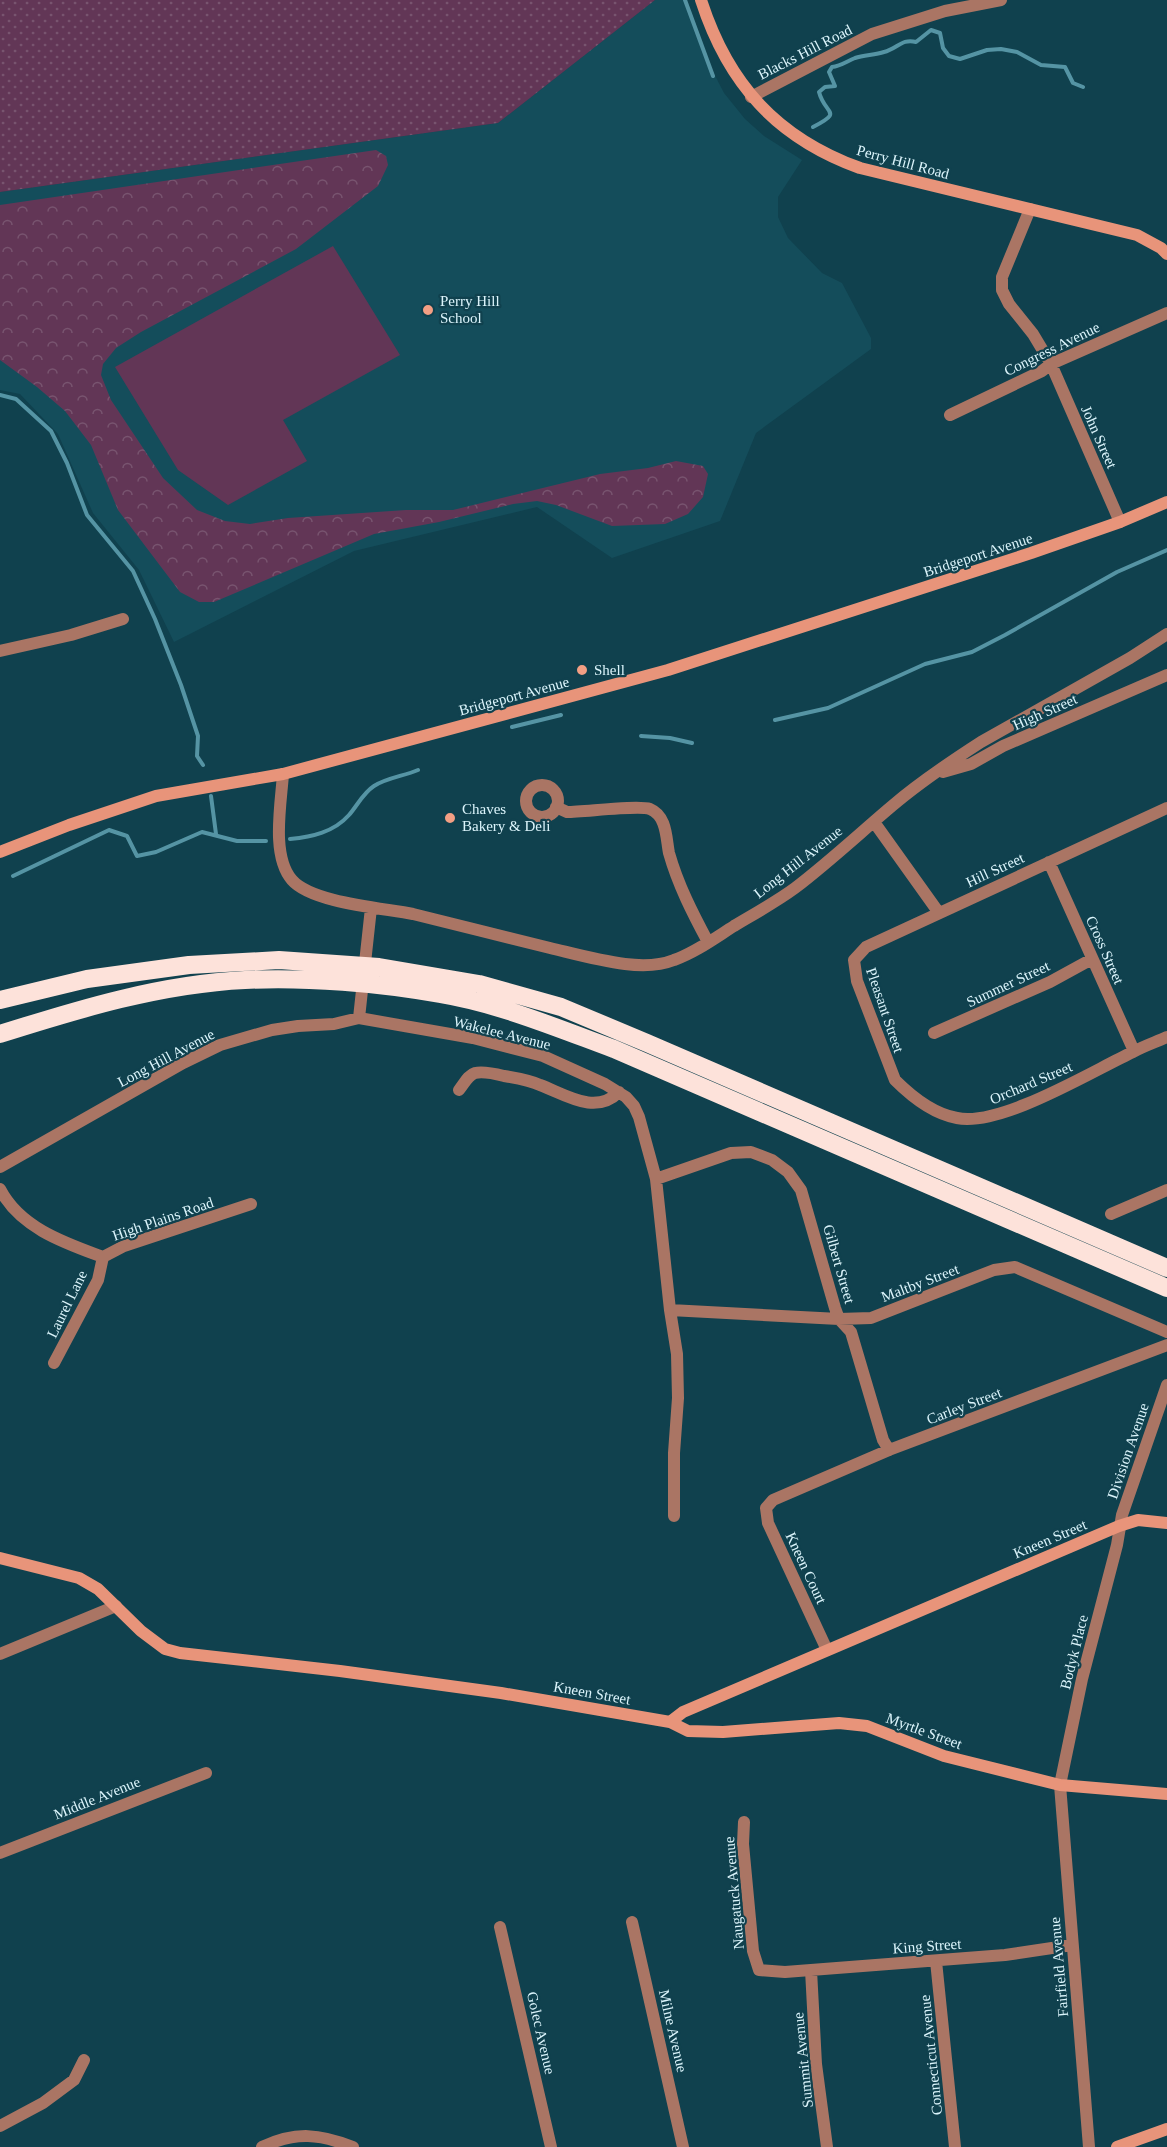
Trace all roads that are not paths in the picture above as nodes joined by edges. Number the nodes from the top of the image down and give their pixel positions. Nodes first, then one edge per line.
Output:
1 (701, 0) edge
2 (1001, 0) edge
3 (751, 97) junction
4 (1030, 209) junction
5 (1167, 254) edge
6 (1167, 313) edge
7 (1051, 364) junction
8 (950, 415) dead end
9 (1167, 502) edge
10 (1120, 522) junction
11 (123, 619) dead end
12 (1167, 634) edge
13 (0, 651) edge
14 (1167, 675) edge
15 (283, 774) junction
16 (933, 774) junction
17 (556, 807) dead end
18 (1167, 808) edge
19 (874, 822) junction
20 (0, 852) edge
21 (1049, 862) junction
22 (371, 908) junction
23 (939, 914) junction
24 (708, 942) junction
25 (1092, 959) junction
26 (332, 973) junction
27 (0, 1000) edge
28 (85, 1008) junction
29 (359, 1018) junction
30 (934, 1033) dead end
31 (0, 1034) edge
32 (1167, 1037) edge
33 (0, 1042) edge
34 (1134, 1051) junction
35 (459, 1090) dead end
36 (905, 1091) joint
37 (619, 1092) junction
38 (0, 1167) edge
39 (656, 1179) junction
40 (0, 1189) edge
41 (1167, 1190) edge
42 (251, 1204) dead end
43 (1111, 1214) dead end
44 (103, 1257) junction
45 (1167, 1269) edge
46 (1167, 1288) edge
47 (670, 1310) junction
48 (839, 1319) junction
49 (1167, 1332) edge
50 (1167, 1345) edge
51 (54, 1363) dead end
52 (1167, 1385) edge
53 (889, 1450) junction
54 (773, 1500) joint
55 (674, 1516) dead end
56 (1167, 1523) edge
57 (1119, 1526) junction
58 (0, 1558) edge
59 (116, 1606) junction
60 (827, 1650) junction
61 (0, 1654) edge
62 (670, 1722) junction
63 (206, 1773) dead end
64 (1060, 1785) junction
65 (1167, 1794) edge
66 (744, 1822) dead end
67 (0, 1853) edge
68 (632, 1922) dead end
69 (500, 1927) dead end
70 (1072, 1945) junction
71 (936, 1961) junction
72 (811, 1970) junction
73 (784, 1972) joint
74 (84, 2060) dead end
75 (0, 2126) edge
76 (1167, 2128) edge
77 (262, 2147) edge
78 (353, 2147) edge
79 (551, 2147) edge
80 (683, 2147) edge
81 (827, 2147) edge
82 (955, 2147) edge
83 (1089, 2147) edge
84 (1117, 2147) edge

1 - 3 street, Perry Hill Road
2 - 3 street, Blacks Hill Road
3 - 4 street, Perry Hill Road
4 - 5 street, Perry Hill Road
4 - 7 street, John Street
6 - 7 street, Congress Avenue
7 - 8 street, Congress Avenue
7 - 10 street, John Street
9 - 10 street, Bridgeport Avenue
10 - 15 street, Bridgeport Avenue
11 - 13 street
12 - 16 street, Long Hill Avenue
14 - 16 street, High Street
15 - 20 street, Bridgeport Avenue
15 - 22 street, Long Hill Avenue
16 - 19 street, Long Hill Avenue
17 - 24 street
18 - 21 street, Hill Street
19 - 23 street
19 - 24 street, Long Hill Avenue
21 - 23 street, Hill Street
21 - 25 street, Cross Street
22 - 24 street, Long Hill Avenue
22 - 29 street
23 - 36 street, Pleasant Street
25 - 30 street, Summer Street
25 - 34 street, Cross Street
26 - 27 highway
26 - 28 highway
26 - 45 highway
26 - 46 highway
28 - 31 highway
28 - 33 highway
29 - 37 street, Wakelee Avenue
29 - 38 street, Long Hill Avenue
32 - 34 street, Orchard Street
34 - 36 street, Orchard Street
35 - 37 street
37 - 39 street, Wakelee Avenue
39 - 47 street, Wakelee Avenue
39 - 48 street, Gilbert Street
40 - 44 street, High Plains Road
41 - 43 street
42 - 44 street, High Plains Road
44 - 51 street, Laurel Lane
47 - 48 street, Maltby Street
47 - 55 street, Wakelee Avenue
48 - 49 street, Maltby Street
48 - 53 street, Gilbert Street
50 - 53 street, Carley Street
52 - 57 street, Division Avenue
53 - 54 street, Carley Street
54 - 60 street, Kneen Court
56 - 57 street, Kneen Street
57 - 60 street, Kneen Street
57 - 64 street, Bodyk Place
58 - 59 street, Kneen Street
59 - 61 street
59 - 62 street, Kneen Street
60 - 62 street, Kneen Street
62 - 64 street, Myrtle Street
63 - 67 street, Middle Avenue
64 - 65 street, Myrtle Street
64 - 70 street, Fairfield Avenue
66 - 73 street, Naugatuck Avenue
68 - 80 street, Milne Avenue
69 - 79 street, Golec Avenue
70 - 71 street, King Street
70 - 83 street, Fairfield Avenue
71 - 72 street, King Street
71 - 82 street, Connecticut Avenue
72 - 73 street, King Street
72 - 81 street, Summit Avenue
74 - 75 street
76 - 84 street
77 - 78 street

